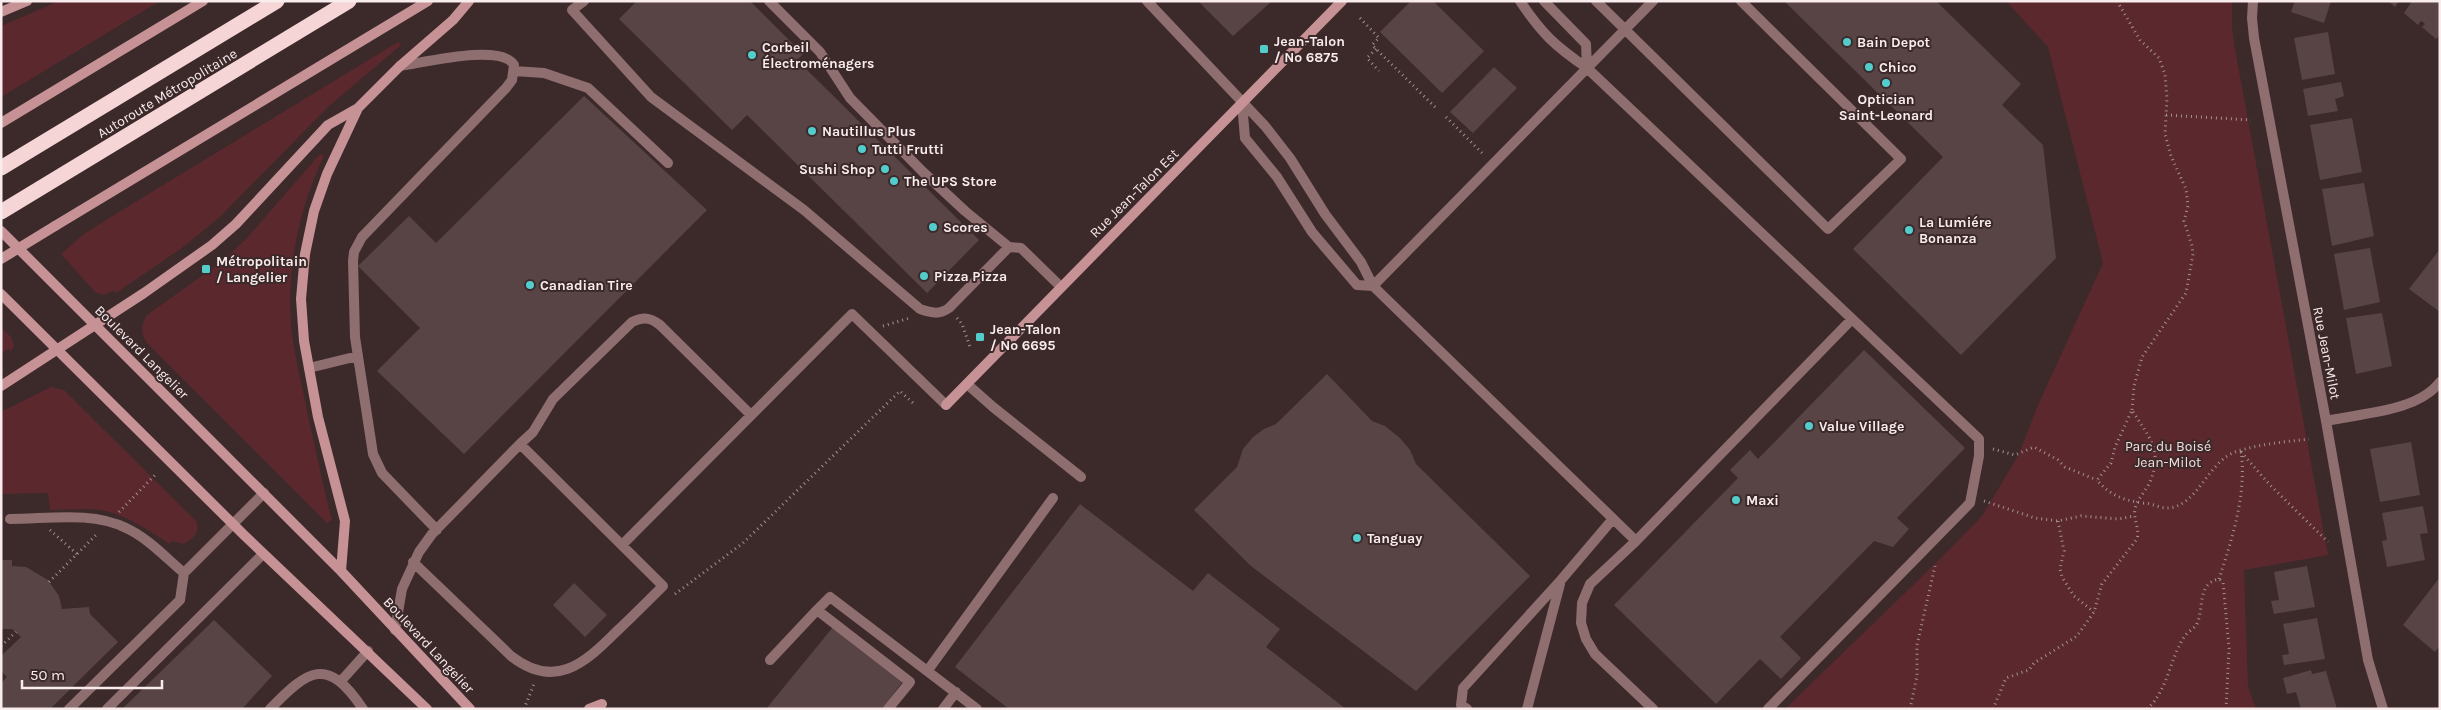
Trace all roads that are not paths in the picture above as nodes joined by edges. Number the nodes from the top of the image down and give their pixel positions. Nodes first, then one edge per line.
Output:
1 (27, 1) edge
2 (203, 1) edge
3 (277, 1) edge
4 (350, 1) edge
5 (428, 1) edge
6 (470, 1) edge
7 (584, 1) edge
8 (769, 1) edge
9 (1147, 1) edge
10 (1342, 1) edge
11 (1520, 1) edge
12 (1544, 1) edge
13 (1596, 1) edge
14 (1652, 1) edge
15 (1741, 1) edge
16 (2253, 1) edge
17 (1, 12) edge
18 (1625, 30) junction
19 (400, 66) junction
20 (1587, 68) junction
21 (514, 71) junction
22 (1242, 103) junction
23 (358, 108) junction
24 (1, 123) edge
25 (668, 163) dead end
26 (1, 168) edge
27 (1, 212) edge
28 (1, 231) edge
29 (1009, 247) junction
30 (1, 258) edge
31 (1373, 286) junction
32 (1061, 287) junction
33 (1, 294) edge
34 (1852, 319) junction
35 (95, 325) junction
36 (58, 350) junction
37 (358, 356) junction
38 (309, 368) junction
39 (2440, 382) edge
40 (967, 384) junction
41 (1, 386) edge
42 (946, 405) joint
43 (751, 415) junction
44 (2326, 421) junction
45 (520, 444) junction
46 (1081, 477) dead end
47 (264, 494) junction
48 (1054, 498) dead end
49 (10, 519) dead end
50 (1612, 520) junction
51 (233, 524) junction
52 (437, 530) junction
53 (1636, 541) junction
54 (622, 545) junction
55 (263, 554) junction
56 (413, 562) junction
57 (341, 571) junction
58 (184, 573) junction
59 (1561, 580) junction
60 (818, 610) junction
61 (395, 630) junction
62 (368, 651) junction
63 (770, 660) dead end
64 (928, 670) junction
65 (341, 681) junction
66 (956, 692) junction
67 (360, 704) edge
68 (602, 704) dead end
69 (69, 709) edge
70 (107, 709) edge
71 (270, 709) edge
72 (350, 709) edge
73 (427, 709) edge
74 (470, 709) edge
75 (589, 709) edge
76 (888, 709) edge
77 (943, 709) edge
78 (977, 709) edge
79 (1467, 709) edge
80 (1527, 709) edge
81 (1653, 709) edge
82 (1768, 709) edge
83 (2383, 709) edge

1 - 17 main road
2 - 24 main road
3 - 26 highway, Autoroute Métropolitaine
4 - 27 highway, Autoroute Métropolitaine
5 - 30 main road, bridge
6 - 19 main road
7 - 29 street
8 - 29 street
9 - 22 street
10 - 22 main road, Rue Jean-Talon Est
11 - 20 street
12 - 20 street
13 - 18 street
14 - 18 street
15 - 18 street
16 - 44 street, Rue Jean-Milot
18 - 20 street
19 - 21 street
19 - 23 main road
20 - 31 street
20 - 34 street
21 - 25 street
21 - 37 street
22 - 31 street
22 - 31 street
22 - 32 main road, Rue Jean-Talon Est
23 - 35 main road
23 - 38 main road
28 - 35 main road, Boulevard Langelier
29 - 32 street
31 - 50 street
32 - 40 main road, Rue Jean-Talon Est
33 - 36 main road
34 - 53 street
34 - 82 street
35 - 36 main road
35 - 47 main road, Boulevard Langelier
36 - 41 main road
36 - 51 main road
37 - 38 street
37 - 52 street
38 - 57 main road
39 - 44 street
40 - 42 main road, Rue Jean-Talon Est
40 - 46 street
42 - 43 street
43 - 45 street
43 - 54 street
44 - 83 street, Rue Jean-Milot
45 - 52 street
45 - 54 street
47 - 51 street
47 - 57 main road, Boulevard Langelier
48 - 64 street
49 - 58 street
50 - 53 street
50 - 59 street
51 - 55 main road
51 - 58 street
52 - 56 street
53 - 81 street
54 - 56 street
55 - 62 main road
55 - 70 street
56 - 61 street
57 - 61 main road, Boulevard Langelier
58 - 69 street
59 - 79 street
59 - 80 street
60 - 63 street
60 - 64 street
60 - 76 street
61 - 74 main road, Boulevard Langelier
62 - 65 street
62 - 73 main road
64 - 66 street
65 - 67 street
65 - 71 street
66 - 77 street
66 - 78 street
67 - 72 street
68 - 75 main road

